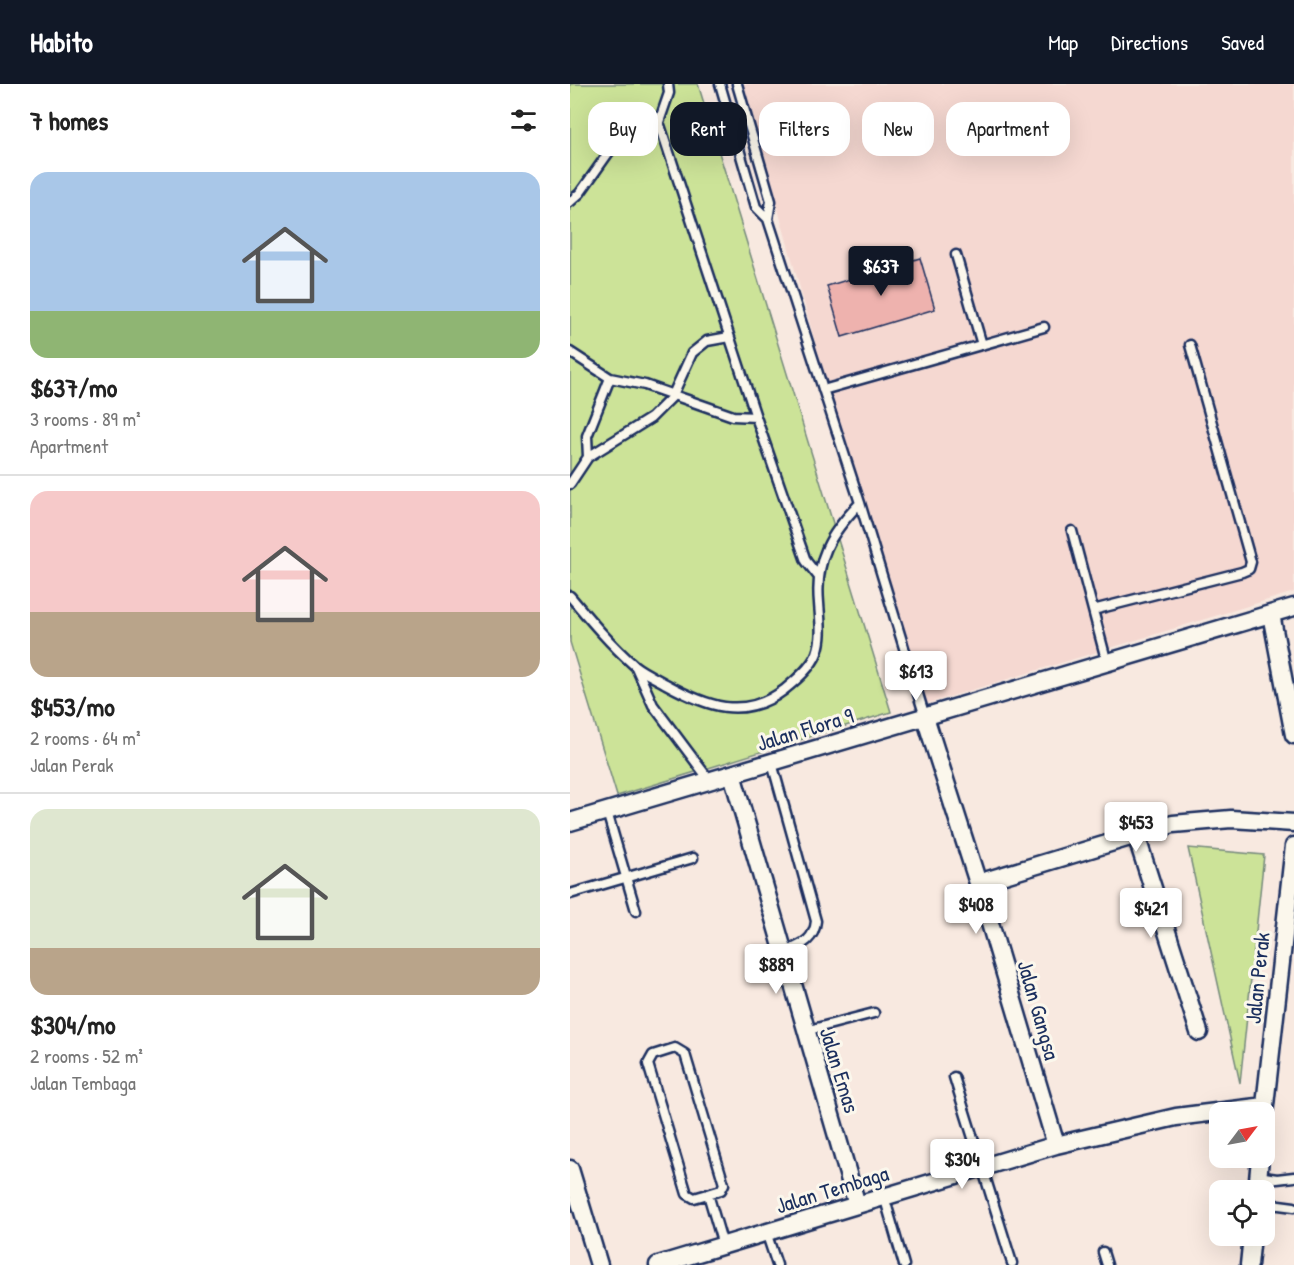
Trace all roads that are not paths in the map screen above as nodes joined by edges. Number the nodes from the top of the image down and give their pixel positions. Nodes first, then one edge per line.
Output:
1 (668, 84) edge
2 (720, 84) edge
3 (737, 84) edge
4 (659, 122) junction
5 (570, 202) edge
6 (768, 219) junction
7 (956, 255) dead end
8 (1044, 327) dead end
9 (729, 337) junction
10 (982, 345) junction
11 (1190, 345) dead end
12 (570, 352) edge
13 (610, 378) junction
14 (823, 390) junction
15 (672, 397) junction
16 (756, 417) junction
17 (588, 457) junction
18 (570, 484) edge
19 (860, 503) junction
20 (1072, 531) dead end
21 (818, 576) junction
22 (570, 596) edge
23 (1294, 607) edge
24 (1093, 610) junction
25 (1271, 614) junction
26 (1107, 663) junction
27 (636, 667) junction
28 (925, 717) junction
29 (1294, 735) edge
30 (772, 763) junction
31 (732, 774) junction
32 (710, 781) junction
33 (607, 812) junction
34 (570, 822) edge
35 (1294, 824) edge
36 (1136, 835) junction
37 (1294, 846) edge
38 (693, 858) dead end
39 (626, 878) junction
40 (978, 883) junction
41 (570, 894) edge
42 (636, 911) dead end
43 (782, 953) junction
44 (874, 1013) dead end
45 (805, 1031) junction
46 (1199, 1032) dead end
47 (954, 1077) dead end
48 (1266, 1102) edge
49 (1209, 1114) edge
50 (1056, 1145) junction
51 (982, 1166) junction
52 (570, 1168) edge
53 (1294, 1177) edge
54 (1275, 1181) edge
55 (708, 1194) junction
56 (884, 1196) junction
57 (1275, 1204) edge
58 (857, 1205) junction
59 (1294, 1207) edge
60 (766, 1232) junction
61 (723, 1245) junction
62 (1251, 1246) edge
63 (1103, 1252) dead end
64 (1012, 1263) dead end
65 (599, 1265) edge
66 (658, 1265) edge
67 (777, 1265) edge
68 (904, 1265) edge
69 (1107, 1265) edge
70 (1250, 1265) edge

1 - 4 lane
2 - 6 lane
3 - 6 lane
4 - 5 lane
4 - 9 lane
6 - 14 lane
7 - 10 lane
8 - 10 lane
9 - 15 lane
9 - 16 lane
10 - 14 lane
11 - 24 lane
12 - 13 lane
13 - 15 lane
13 - 17 lane
14 - 19 lane
15 - 16 lane
15 - 17 lane
16 - 21 lane
17 - 18 lane
19 - 21 lane
19 - 28 lane
20 - 24 lane
21 - 27 lane
22 - 27 lane
23 - 25 street, Jalan Flora 9
24 - 26 lane
25 - 26 street, Jalan Flora 9
25 - 29 street
26 - 28 street, Jalan Flora 9
27 - 32 lane
28 - 30 street, Jalan Flora 9
28 - 40 street, Jalan Gangsa
30 - 31 street, Jalan Flora 9
30 - 43 lane
31 - 32 street, Jalan Flora 9
31 - 43 street, Jalan Emas
32 - 33 street, Jalan Flora 9
33 - 34 street, Jalan Flora 9
33 - 39 lane
35 - 36 street
36 - 40 street
36 - 46 street
37 - 48 street, Jalan Perak
38 - 39 lane
39 - 41 lane
39 - 42 lane
40 - 50 street, Jalan Gangsa
43 - 45 street, Jalan Emas
44 - 45 lane
45 - 58 street, Jalan Emas
47 - 51 lane
49 - 50 street, Jalan Tembaga
50 - 51 street, Jalan Tembaga
51 - 56 street, Jalan Tembaga
51 - 64 lane
52 - 65 street
53 - 54 lane
55 - 55 lane
55 - 61 lane
56 - 58 street, Jalan Tembaga
56 - 68 lane
57 - 59 lane
58 - 60 street, Jalan Tembaga
60 - 61 street, Jalan Tembaga
60 - 67 lane
61 - 66 street, Jalan Tembaga
62 - 70 street
63 - 69 lane

